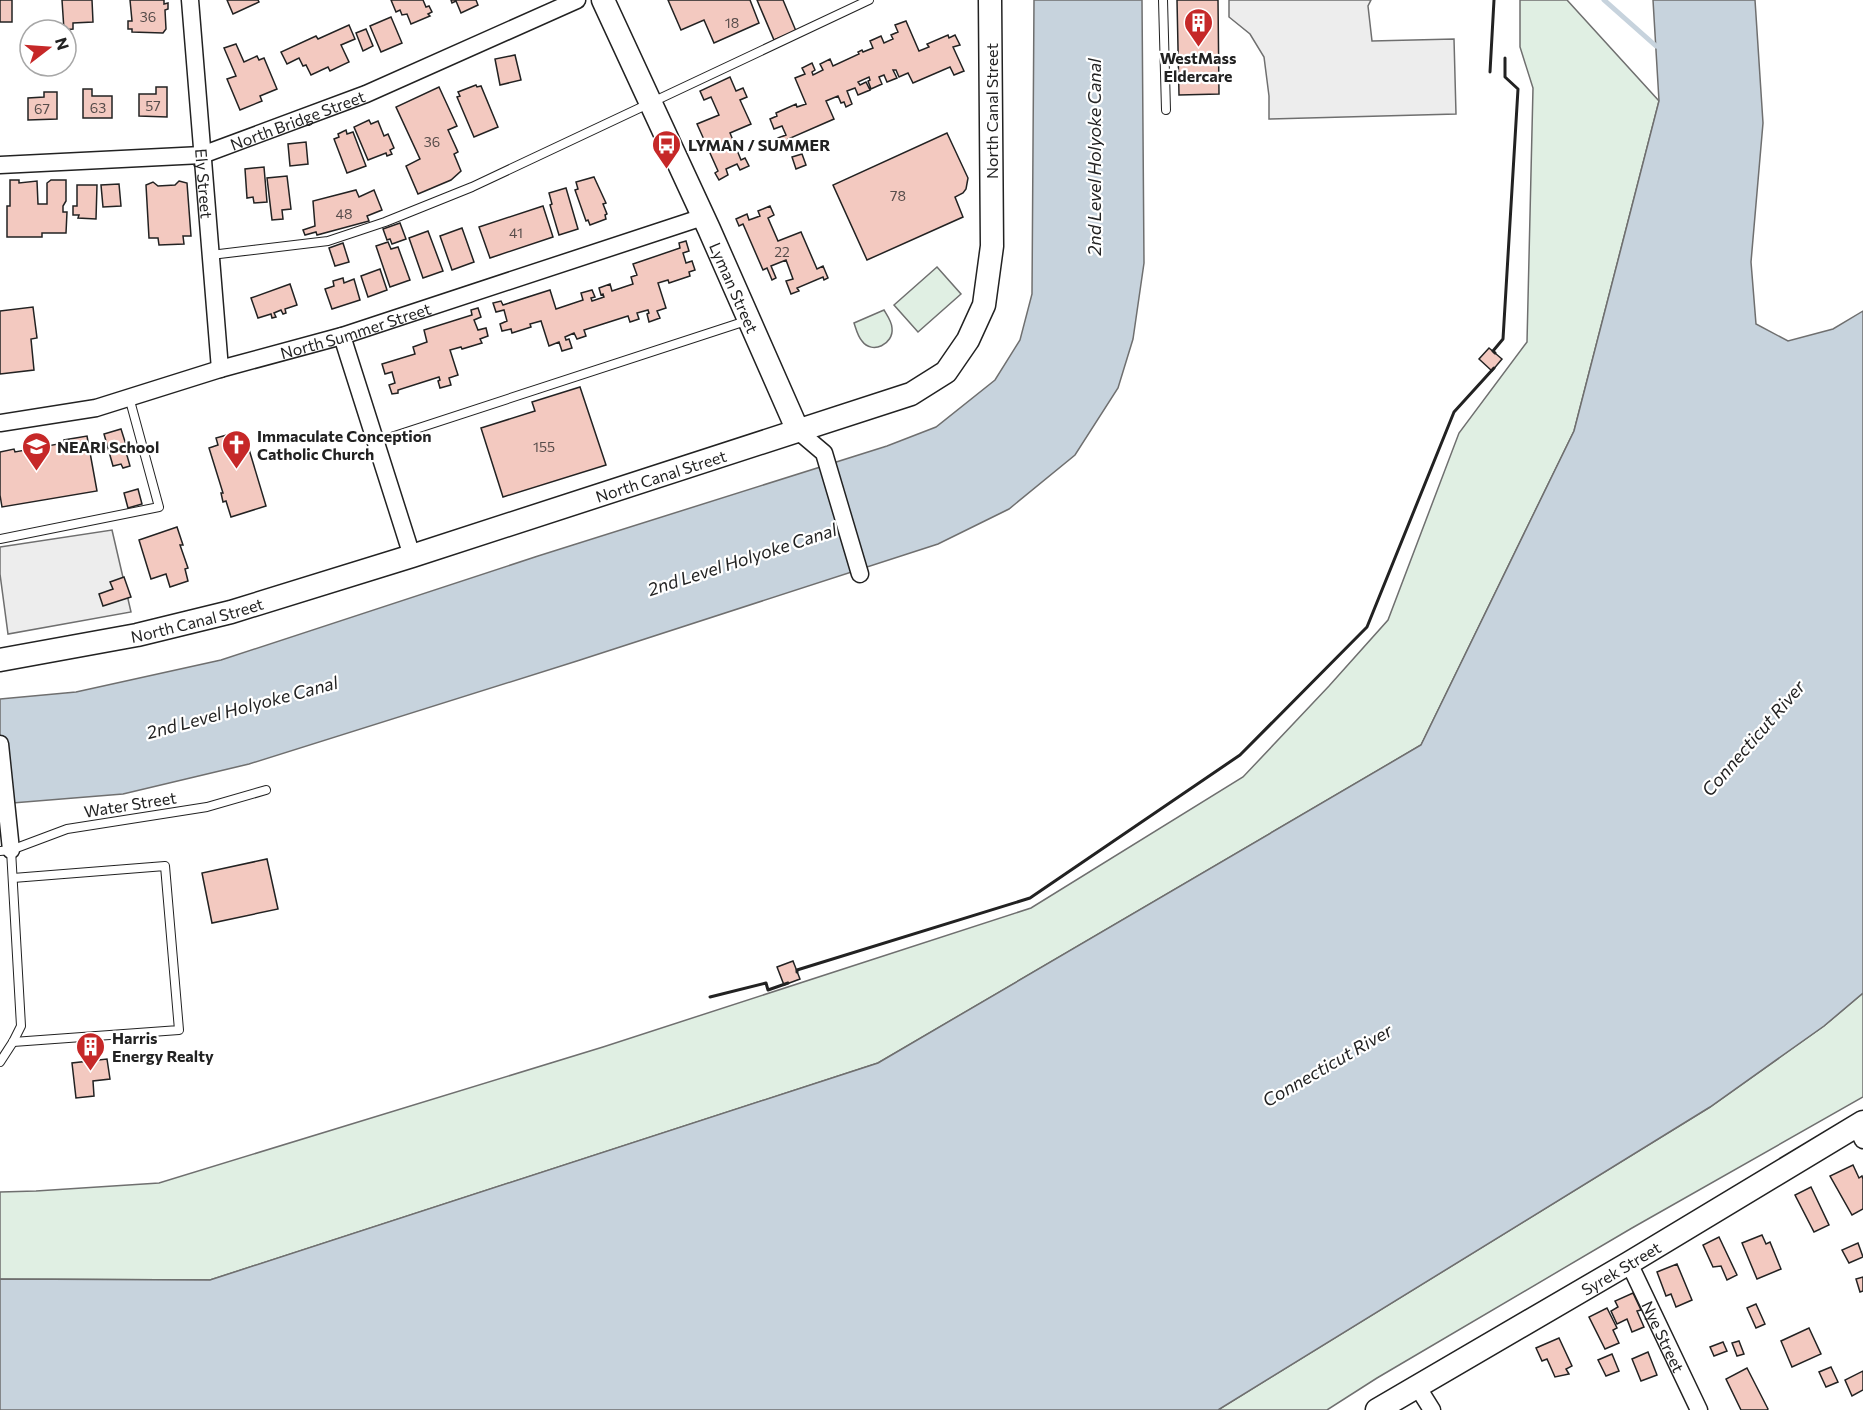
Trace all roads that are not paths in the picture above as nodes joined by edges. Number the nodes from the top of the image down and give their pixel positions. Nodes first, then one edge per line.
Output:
1 (190, 0) edge
2 (577, 0) edge
3 (603, 0) edge
4 (869, 0) edge
5 (990, 0) edge
6 (1163, 0) edge
7 (650, 103) junction
8 (1166, 110) dead end
9 (202, 155) junction
10 (0, 165) edge
11 (703, 217) junction
12 (210, 255) junction
13 (749, 320) junction
14 (342, 336) junction
15 (220, 369) junction
16 (129, 397) junction
17 (0, 423) edge
18 (798, 431) junction
19 (376, 442) junction
20 (0, 539) edge
21 (412, 556) junction
22 (860, 574) dead end
23 (0, 660) edge
24 (0, 744) edge
25 (266, 790) dead end
26 (5, 851) edge
27 (13, 878) junction
28 (13, 1042) junction
29 (0, 1062) edge
30 (1861, 1129) edge
31 (1629, 1263) junction
32 (1417, 1386) junction
33 (1377, 1410) edge
34 (1432, 1410) edge
35 (1699, 1410) edge

1 - 9 street, Ely Street
2 - 9 street, North Bridge Street
3 - 7 street, Lyman Street
4 - 7 lane
5 - 18 street, North Canal Street
6 - 8 lane
7 - 11 street, Lyman Street
7 - 12 lane
9 - 10 street, North Bridge Street
9 - 12 street, Ely Street
11 - 13 street, Lyman Street
11 - 14 street, North Summer Street
12 - 15 street, Ely Street
13 - 18 street, Lyman Street
13 - 19 lane
14 - 15 street, North Summer Street
14 - 19 street
15 - 16 street, North Summer Street
16 - 17 street, North Summer Street
16 - 20 lane
18 - 21 street, North Canal Street
18 - 22 street, Lyman Street
19 - 21 street
21 - 23 street, North Canal Street
24 - 26 street
25 - 26 lane, Water Street
26 - 27 lane
27 - 28 lane
27 - 28 lane
28 - 29 lane
30 - 31 street, Syrek Street
31 - 32 street, Syrek Street
31 - 35 street, Nye Street
32 - 33 street, Syrek Street
32 - 34 street

